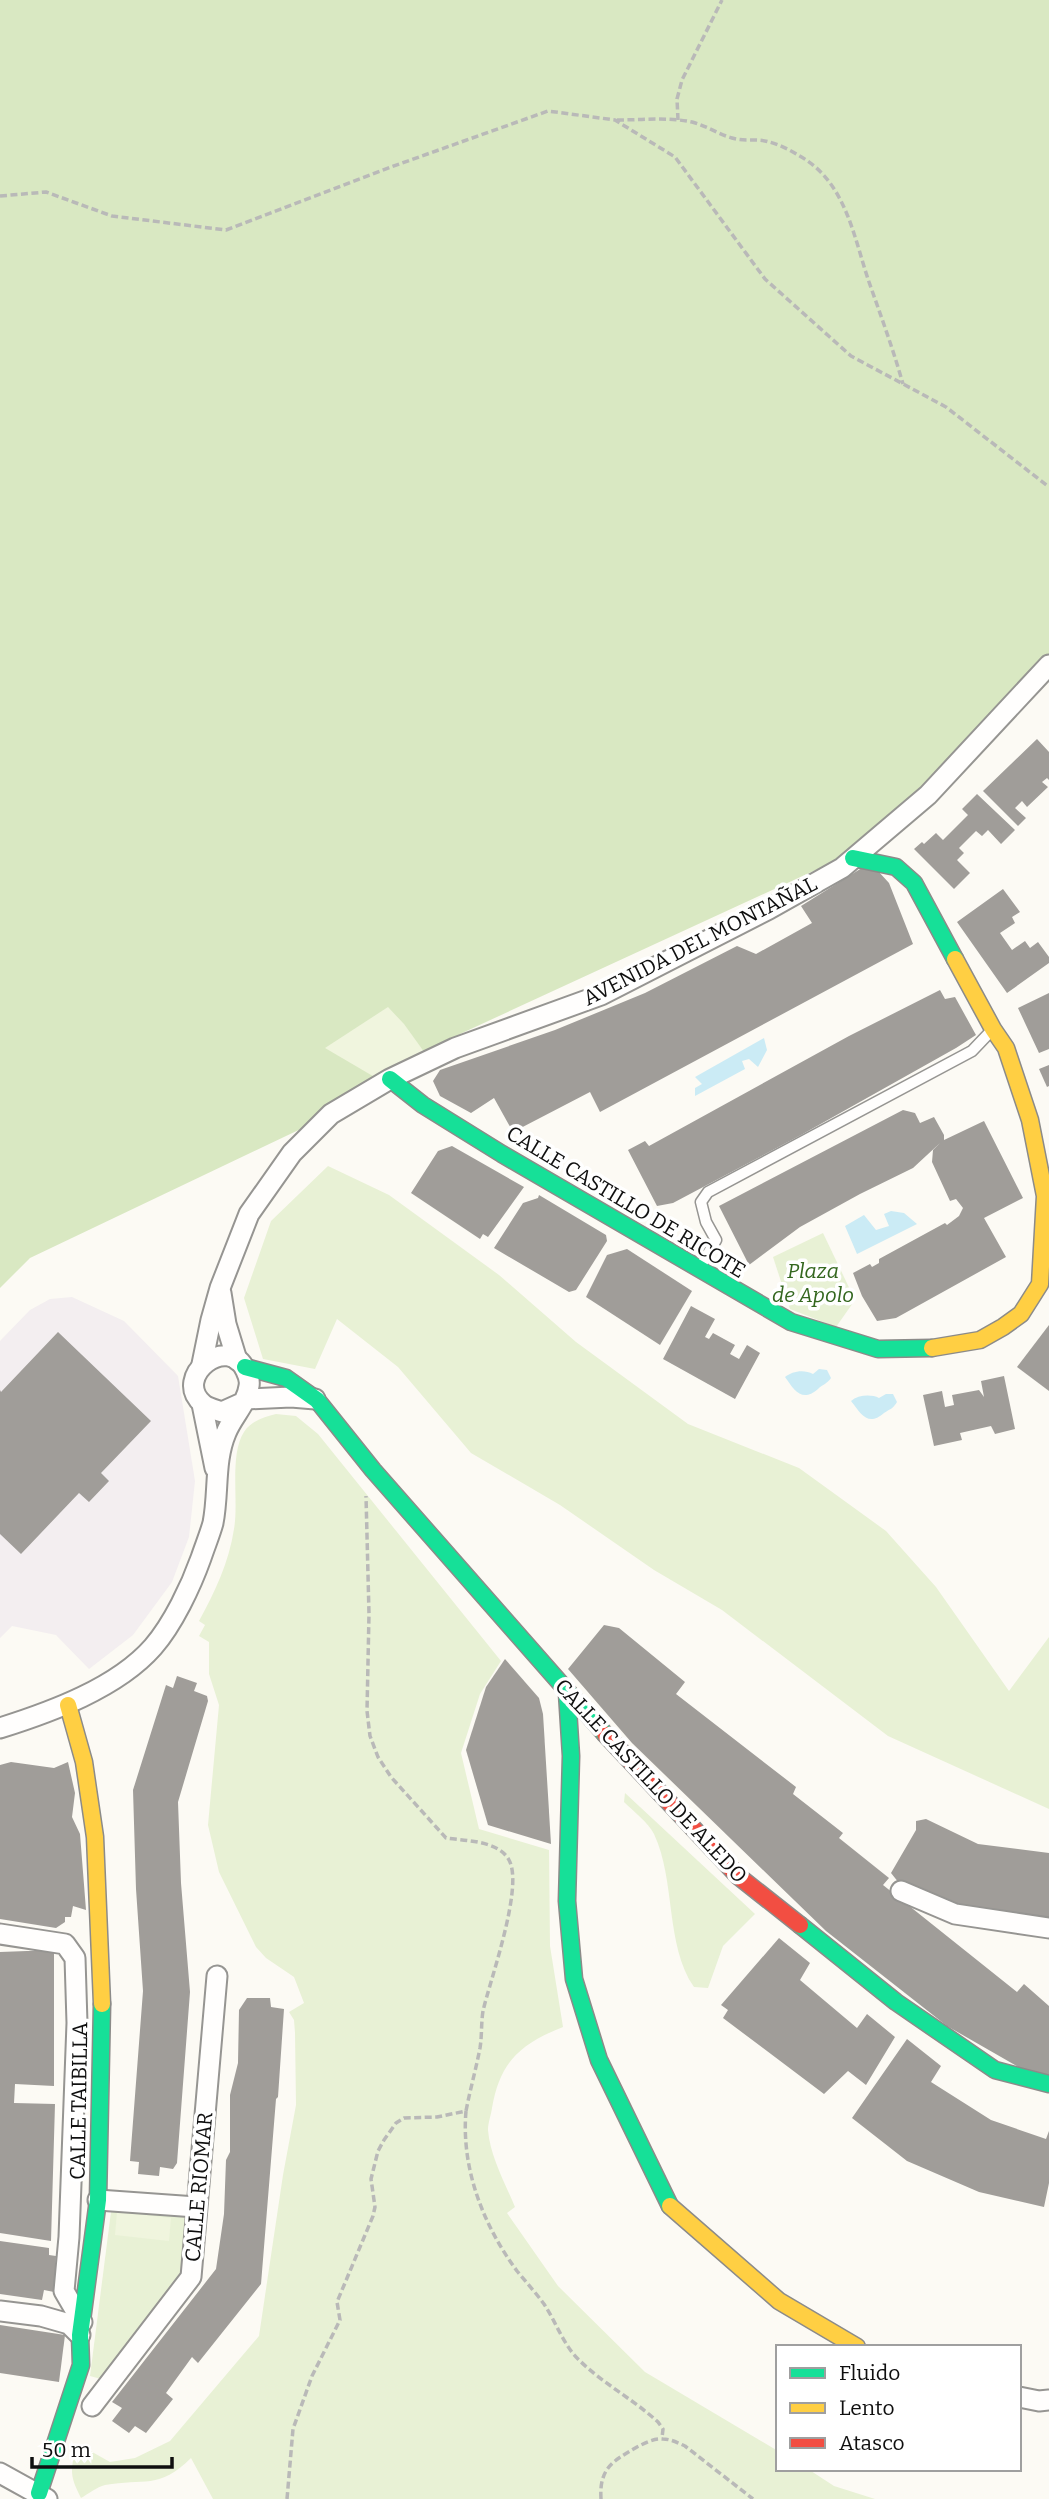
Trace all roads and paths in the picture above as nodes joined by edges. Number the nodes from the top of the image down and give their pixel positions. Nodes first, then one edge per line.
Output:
1 (722, 0) edge
2 (615, 120) junction
3 (678, 120) junction
4 (0, 196) edge
5 (903, 384) junction
6 (1049, 487) edge
7 (1049, 665) edge
8 (853, 858) junction
9 (993, 1029) junction
10 (390, 1079) junction
11 (699, 1270) junction
12 (220, 1287) junction
13 (202, 1364) junction
14 (241, 1364) junction
15 (317, 1400) junction
16 (244, 1401) junction
17 (202, 1404) junction
18 (373, 1469) junction
19 (216, 1475) junction
20 (567, 1693) junction
21 (68, 1704) junction
22 (0, 1728) edge
23 (901, 1891) dead end
24 (1049, 1927) edge
25 (0, 1934) edge
26 (217, 1976) dead end
27 (1049, 2084) edge
28 (466, 2111) junction
29 (98, 2200) junction
30 (196, 2207) junction
31 (64, 2291) junction
32 (0, 2311) edge
33 (41, 2316) junction
34 (81, 2329) junction
35 (854, 2345) edge
36 (1021, 2397) edge
37 (1049, 2400) edge
38 (92, 2406) dead end
39 (662, 2438) junction
40 (0, 2473) edge
41 (43, 2496) edge
42 (287, 2499) edge
43 (601, 2499) edge
44 (753, 2499) edge

1 - 3 path
2 - 3 path
2 - 4 path
2 - 5 path
3 - 5 path
5 - 6 path
7 - 8 street, AVENIDA DEL MONTAÑAL
8 - 9 street, CALLE CASTILLO DE RICOTE
8 - 10 street, AVENIDA DEL MONTAÑAL
9 - 11 lane
9 - 11 street, CALLE CASTILLO DE RICOTE
10 - 11 street, CALLE CASTILLO DE RICOTE
10 - 12 street, AVENIDA DEL MONTAÑAL
12 - 13 street, AVENIDA DEL MONTAÑAL
12 - 14 street
13 - 14 street
13 - 17 street
14 - 15 street, CALLE CASTILLO DE ALEDO
14 - 16 street
15 - 16 street
15 - 18 street, CALLE CASTILLO DE ALEDO
16 - 17 street
16 - 19 street
17 - 19 street
18 - 20 street, CALLE CASTILLO DE ALEDO
18 - 28 path
19 - 21 street
20 - 27 street, CALLE CASTILLO DE ALEDO
20 - 35 street
21 - 22 street
21 - 29 street, CALLE TAIBILLA
23 - 24 street
25 - 31 street
26 - 30 street, CALLE RIOMAR
28 - 39 path
28 - 42 path
29 - 30 street
29 - 34 street, CALLE TAIBILLA
30 - 38 street, CALLE RIOMAR
31 - 33 street
31 - 34 street
32 - 33 street
33 - 34 street
34 - 41 street, CALLE TAIBILLA
36 - 37 street
39 - 43 path
39 - 44 path
40 - 41 street

